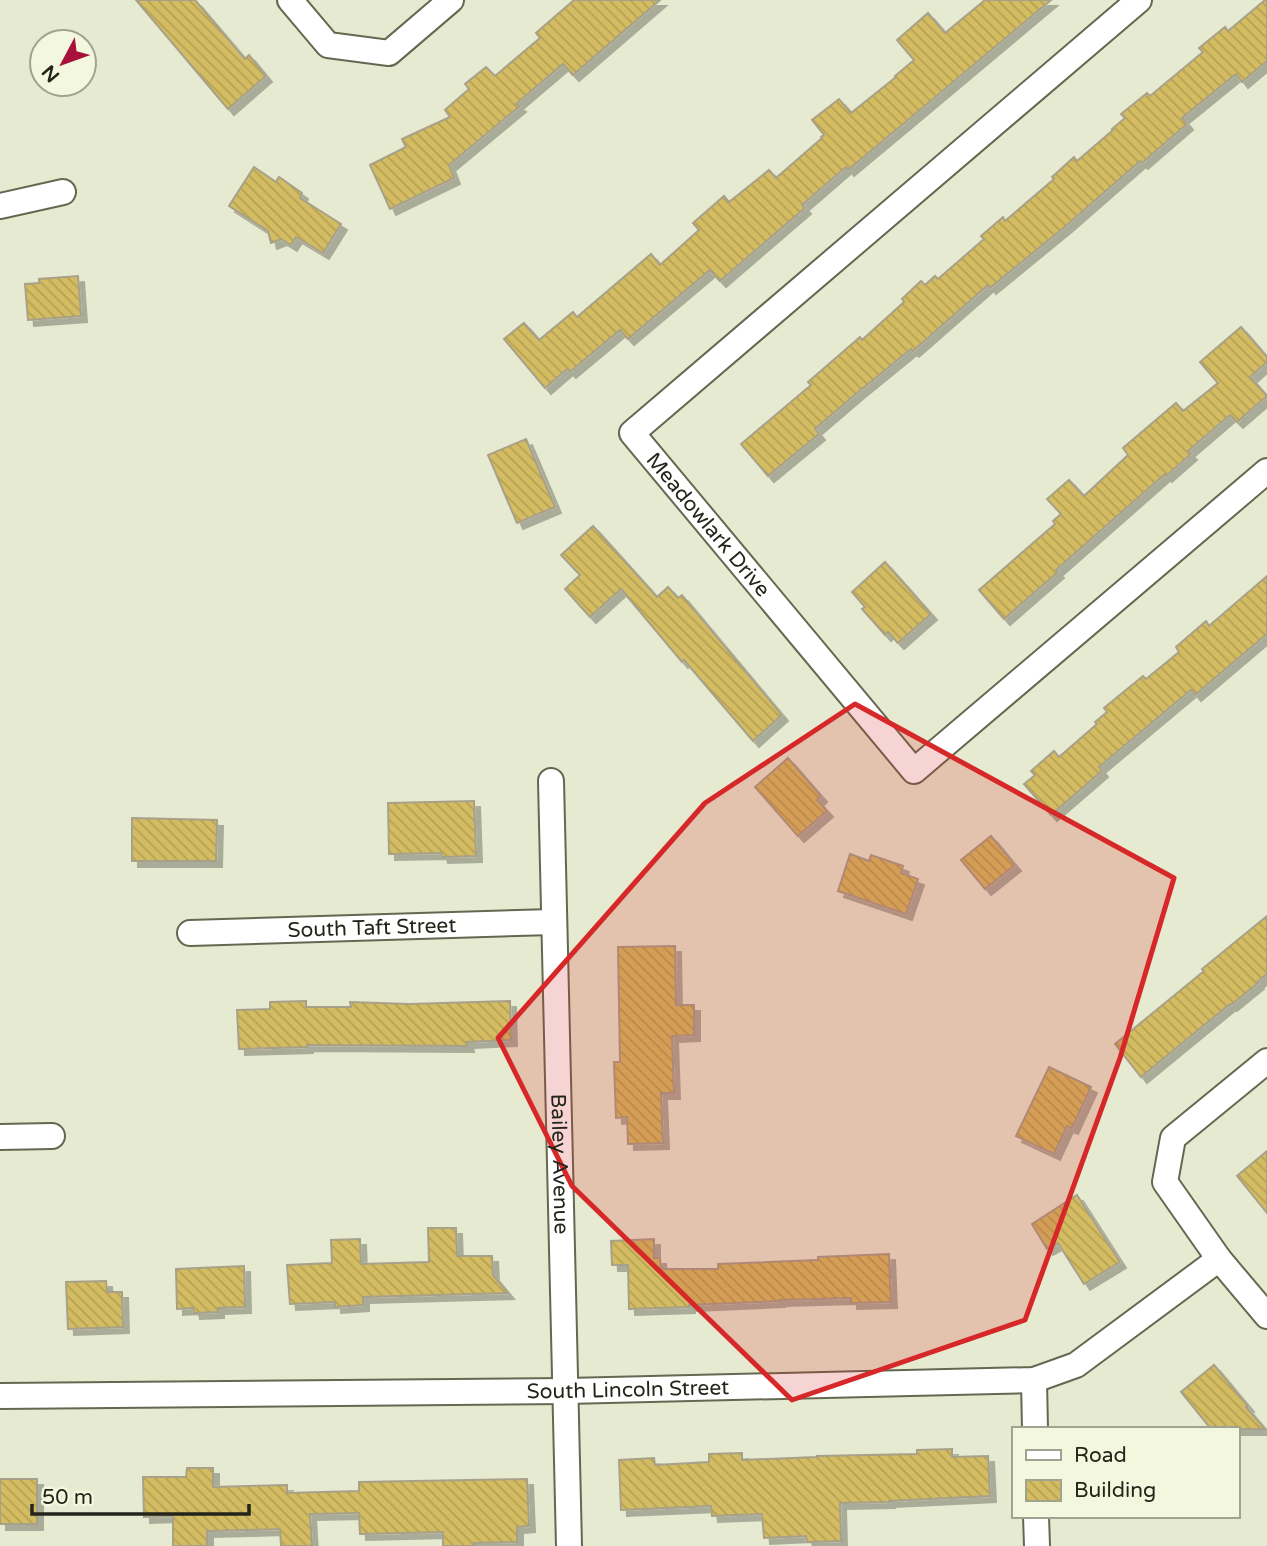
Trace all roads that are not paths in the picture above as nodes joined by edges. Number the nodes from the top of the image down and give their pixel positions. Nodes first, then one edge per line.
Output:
1 (290, 0) edge
2 (451, 0) edge
3 (1139, 0) edge
4 (63, 192) dead end
5 (0, 206) edge
6 (1267, 471) edge
7 (551, 781) dead end
8 (553, 922) junction
9 (190, 933) dead end
10 (1267, 1061) edge
11 (52, 1136) dead end
12 (0, 1137) edge
13 (1219, 1259) junction
14 (1267, 1316) edge
15 (1034, 1380) junction
16 (566, 1391) junction
17 (0, 1396) edge
18 (1035, 1427) edge
19 (1036, 1518) edge
20 (569, 1546) edge
21 (1037, 1546) edge

1 - 2 street
3 - 6 street, Meadowlark Drive
4 - 5 street
7 - 8 street, Bailey Avenue
8 - 9 street, South Taft Street
8 - 16 street, Bailey Avenue
10 - 13 street
11 - 12 street
13 - 14 street
13 - 15 street, South Lincoln Street
15 - 16 street, South Lincoln Street
15 - 18 street
16 - 17 street, South Lincoln Street
16 - 20 street, Bailey Avenue
19 - 21 street

